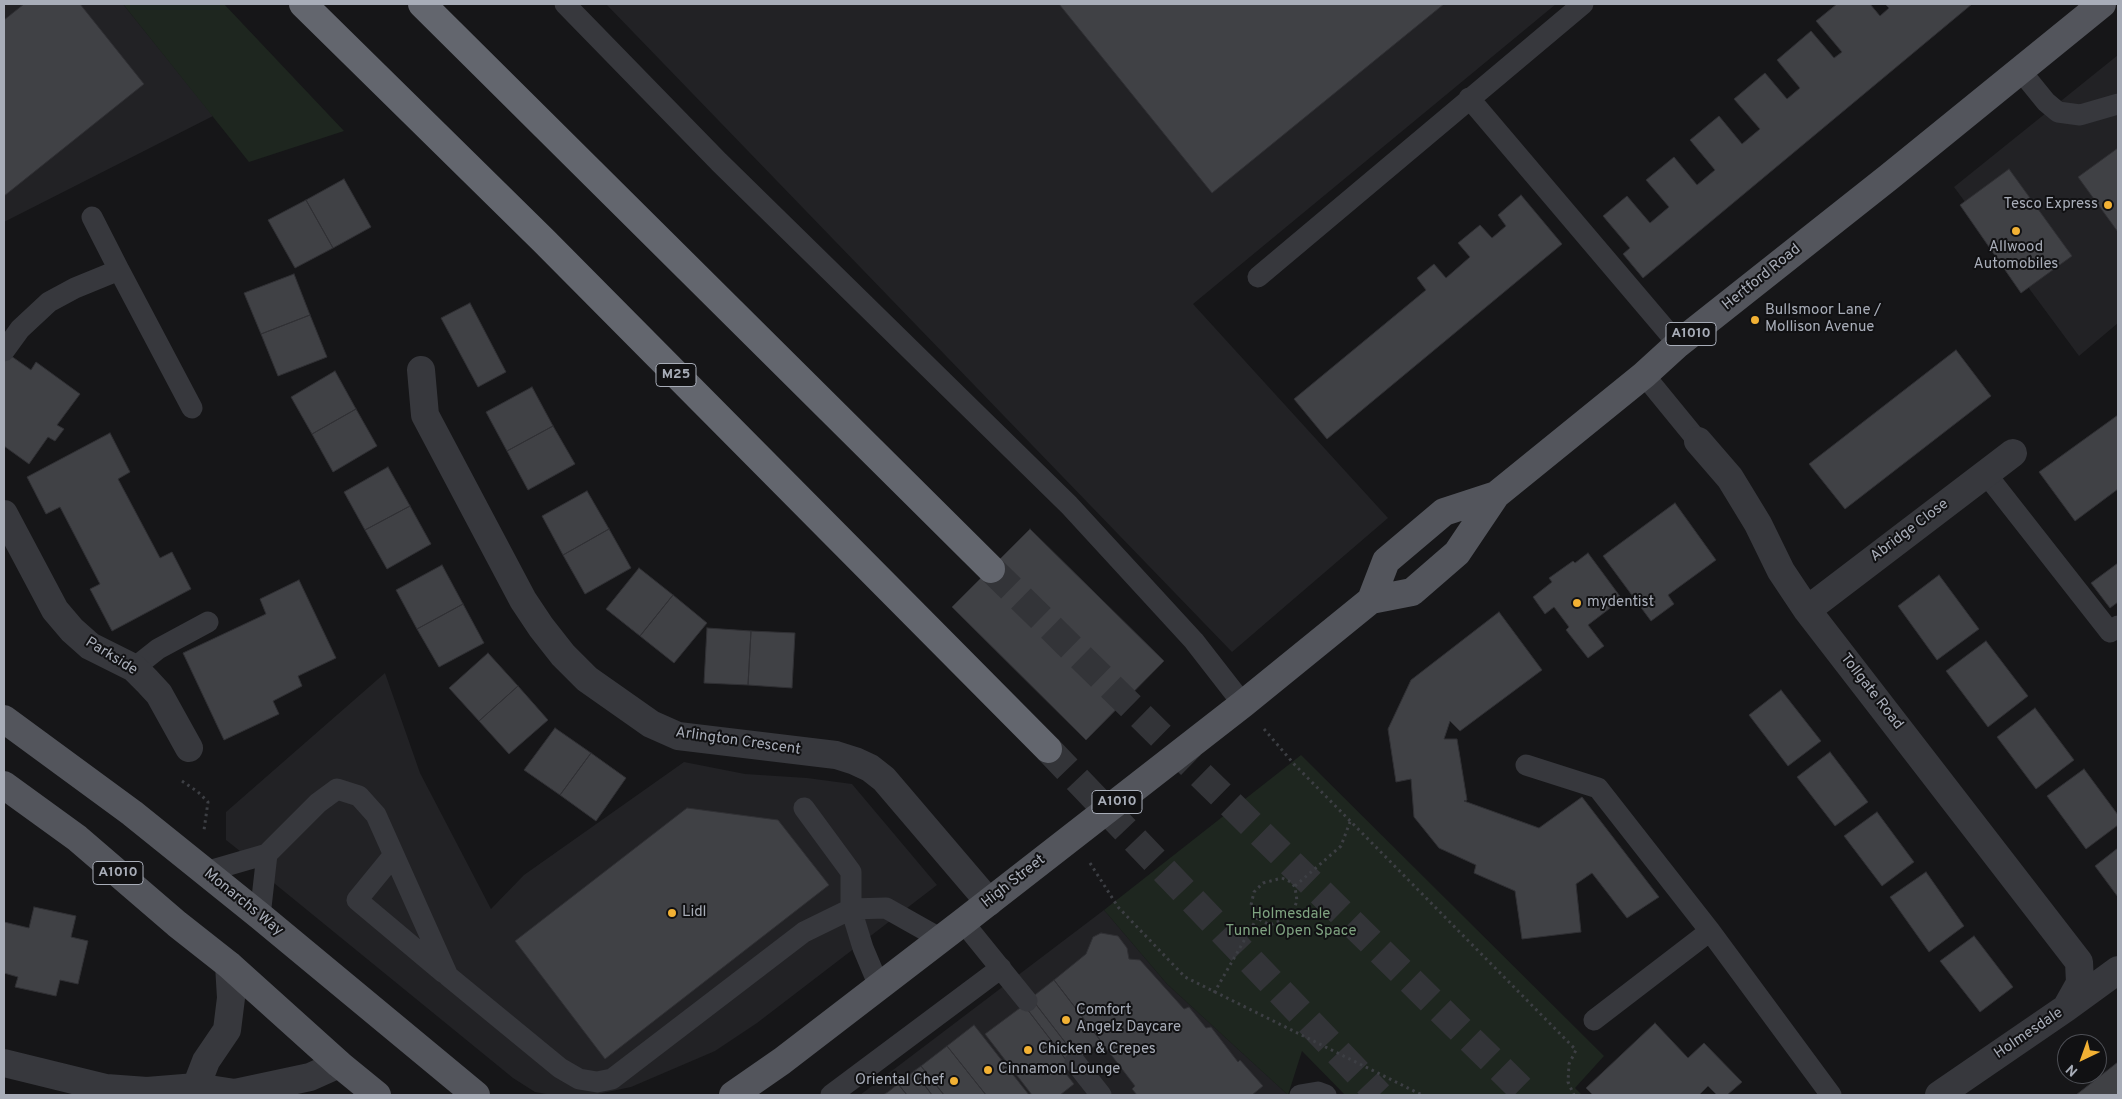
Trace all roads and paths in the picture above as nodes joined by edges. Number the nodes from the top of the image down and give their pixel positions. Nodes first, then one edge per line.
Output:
1 (303, 4) edge
2 (422, 4) edge
3 (564, 4) edge
4 (1583, 4) edge
5 (2102, 4) edge
6 (2020, 70) junction
7 (1470, 98) junction
8 (2118, 104) edge
9 (92, 218) dead end
10 (119, 270) junction
11 (1258, 277) dead end
12 (1678, 344) junction
13 (4, 351) edge
14 (421, 370) dead end
15 (1644, 375) junction
16 (192, 408) dead end
17 (1698, 441) joint
18 (2013, 453) dead end
19 (1986, 474) junction
20 (1496, 495) junction
21 (4, 514) edge
22 (991, 569) tunnel mouth
23 (1371, 600) junction
24 (1807, 610) junction
25 (208, 622) dead end
26 (2118, 626) edge
27 (1292, 663) joint
28 (134, 668) junction
29 (1243, 704) junction
30 (4, 719) edge
31 (189, 748) dead end
32 (1048, 749) tunnel mouth
33 (1526, 765) dead end
34 (4, 785) edge
35 (804, 808) dead end
36 (1350, 822) junction
37 (1073, 836) junction
38 (267, 854) junction
39 (393, 856) junction
40 (205, 872) junction
41 (1295, 886) junction
42 (989, 902) junction
43 (851, 910) junction
44 (260, 916) junction
45 (1257, 918) junction
46 (963, 922) junction
47 (1710, 931) junction
48 (941, 939) junction
49 (229, 965) junction
50 (1002, 968) junction
51 (2118, 970) edge
52 (448, 976) junction
53 (880, 986) junction
54 (1214, 993) junction
55 (1027, 1001) dead end
56 (2066, 1008) junction
57 (1594, 1020) dead end
58 (1075, 1062) dead end
59 (4, 1064) edge
60 (339, 1064) junction
61 (198, 1091) edge
62 (739, 1094) edge
63 (377, 1095) edge
64 (476, 1095) edge
65 (831, 1095) edge
66 (1101, 1095) edge
67 (1300, 1095) edge
68 (1326, 1095) edge
69 (1422, 1095) edge
70 (1574, 1095) edge
71 (1831, 1095) edge
72 (1939, 1095) edge

1 - 32 highway, M25
2 - 22 highway
3 - 29 lane
4 - 7 lane
5 - 6 main road, Hertford Road / A1010
6 - 8 lane
6 - 12 main road, Hertford Road / A1010
7 - 11 lane
7 - 12 lane
9 - 10 lane
10 - 13 lane
10 - 16 lane
12 - 15 main road, Hertford Road / A1010
14 - 42 street, Arlington Crescent
15 - 17 lane, Tollgate Road
15 - 20 main road, Hertford Road / A1010
17 - 24 street, Tollgate Road
18 - 19 street, Abridge Close
19 - 24 street, Abridge Close
19 - 26 lane
20 - 23 main road, Hertford Road / A1010
20 - 23 main road
21 - 28 street, Parkside
23 - 27 main road, Hertford Road / A1010
24 - 56 street, Tollgate Road
25 - 28 lane
27 - 29 main road, High Street / A1010
28 - 31 street, Parkside
29 - 36 path
29 - 37 main road, High Street / A1010
30 - 40 main road, Monarchs Way
33 - 47 lane
34 - 49 main road, A1010
35 - 43 lane
36 - 41 path
36 - 70 path
37 - 42 main road, High Street / A1010
37 - 54 path
38 - 39 lane
38 - 40 lane
38 - 44 lane
39 - 52 lane
39 - 52 lane
40 - 44 main road, Monarchs Way
41 - 45 path
41 - 45 path
42 - 46 main road, High Street / A1010
43 - 48 lane
43 - 52 lane
43 - 53 lane
44 - 64 main road, Monarchs Way
45 - 54 path
46 - 48 main road, High Street / A1010
46 - 50 lane
47 - 57 lane
47 - 71 lane
48 - 53 main road, High Street / A1010
49 - 60 main road, A1010
49 - 61 street
50 - 55 lane
50 - 65 lane
51 - 56 street, Holmesdale
53 - 62 main road, High Street / A1010
54 - 69 path
56 - 72 street, Holmesdale
58 - 66 lane
59 - 61 street
60 - 61 street
60 - 63 main road, A1010
67 - 68 lane

